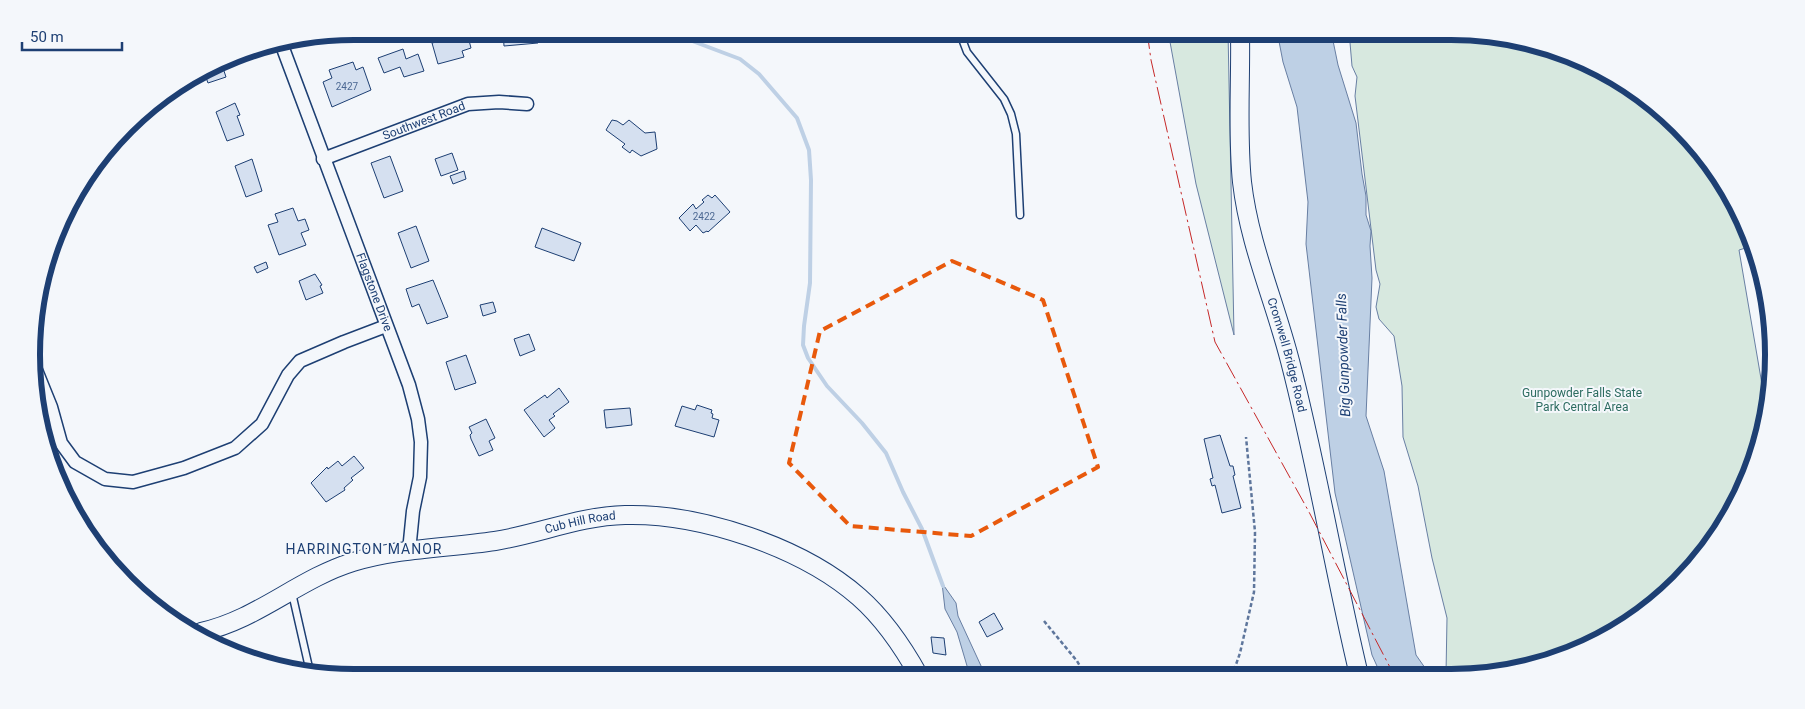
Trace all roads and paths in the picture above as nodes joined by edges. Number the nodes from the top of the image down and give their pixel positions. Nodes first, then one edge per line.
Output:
1 (962, 40) edge
2 (1240, 40) edge
3 (283, 49) edge
4 (527, 104) dead end
5 (323, 159) junction
6 (1020, 215) dead end
7 (386, 326) junction
8 (42, 385) edge
9 (1246, 437) dead end
10 (409, 550) junction
11 (292, 590) junction
12 (1044, 621) dead end
13 (204, 631) edge
14 (309, 665) edge
15 (915, 669) edge
16 (1082, 669) edge
17 (1234, 669) edge
18 (1358, 669) edge

1 - 6 lane
2 - 18 street, Cromwell Bridge Road
3 - 5 street, Flagstone Drive
4 - 5 street, Southwest Road
5 - 7 street, Flagstone Drive
7 - 8 street
7 - 10 street, Flagstone Drive
9 - 17 path
10 - 11 street, Cub Hill Road
10 - 15 street, Cub Hill Road
11 - 13 street, Cub Hill Road
11 - 14 lane
12 - 16 path

